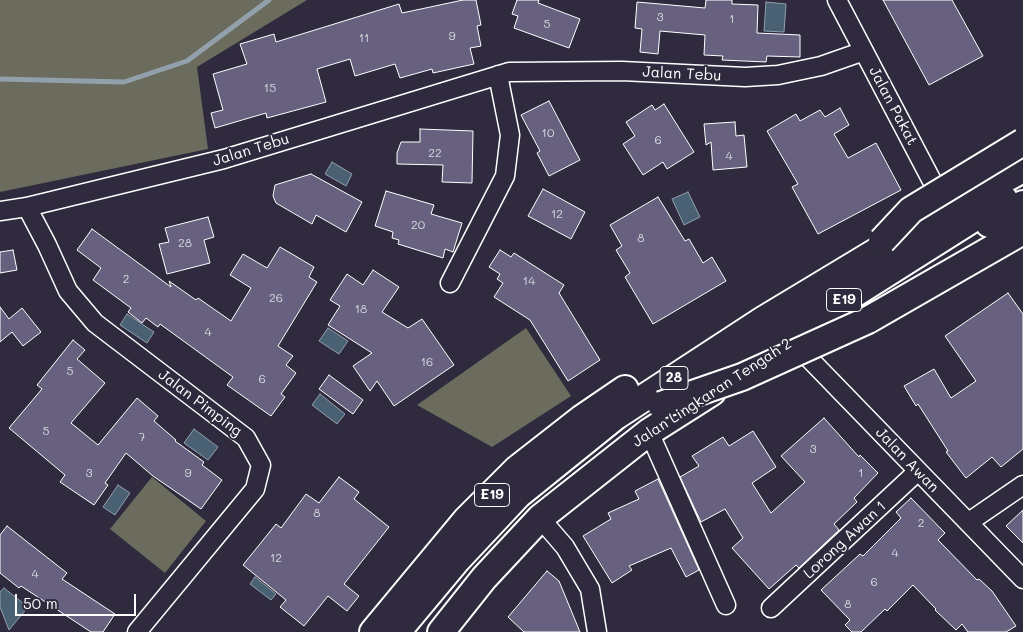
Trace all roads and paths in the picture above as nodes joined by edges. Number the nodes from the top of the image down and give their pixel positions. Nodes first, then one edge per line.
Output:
1 (837, 0) edge
2 (864, 51) junction
3 (498, 75) junction
4 (1023, 142) edge
5 (1023, 160) edge
6 (1023, 169) edge
7 (1018, 204) edge
8 (27, 207) junction
9 (0, 211) edge
10 (948, 212) junction
11 (882, 242) junction
12 (450, 283) dead end
13 (792, 341) junction
14 (661, 405) junction
15 (649, 432) junction
16 (918, 472) junction
17 (1023, 485) edge
18 (540, 518) junction
19 (969, 522) junction
20 (1023, 579) edge
21 (726, 605) dead end
22 (771, 608) dead end
23 (450, 629) edge
24 (137, 632) edge
25 (373, 632) edge
26 (397, 632) edge
27 (418, 632) edge
28 (597, 632) edge

1 - 2 street, Jalan Pakat
2 - 3 street, Jalan Tebu
2 - 10 street, Jalan Pakat
3 - 8 street, Jalan Tebu
3 - 12 street
4 - 11 highway, bridge
5 - 7 highway
5 - 11 highway, E19
6 - 7 highway, Jalan Lingkaran Tengah 2 / 28
7 - 10 highway, Jalan Lingkaran Tengah 2 / 28
7 - 13 highway, Jalan Lingkaran Tengah 2 / 28
7 - 14 highway, E19, bridge
7 - 14 highway, bridge
8 - 9 street, Jalan Tebu
8 - 24 street, Jalan Pimping
10 - 26 highway, Jalan Lingkaran Tengah 2 / 28
11 - 25 highway, E19
13 - 15 highway, Jalan Lingkaran Tengah 2 / 28
13 - 16 street, Jalan Awan
14 - 27 highway, E19
15 - 18 highway, Jalan Lingkaran Tengah 2 / 28
15 - 21 street
16 - 19 street, Jalan Awan
16 - 22 street, Lorong Awan 1
17 - 19 street
18 - 23 highway, Jalan Lingkaran Tengah 2 / 28
18 - 28 street
19 - 20 street, Jalan Awan

